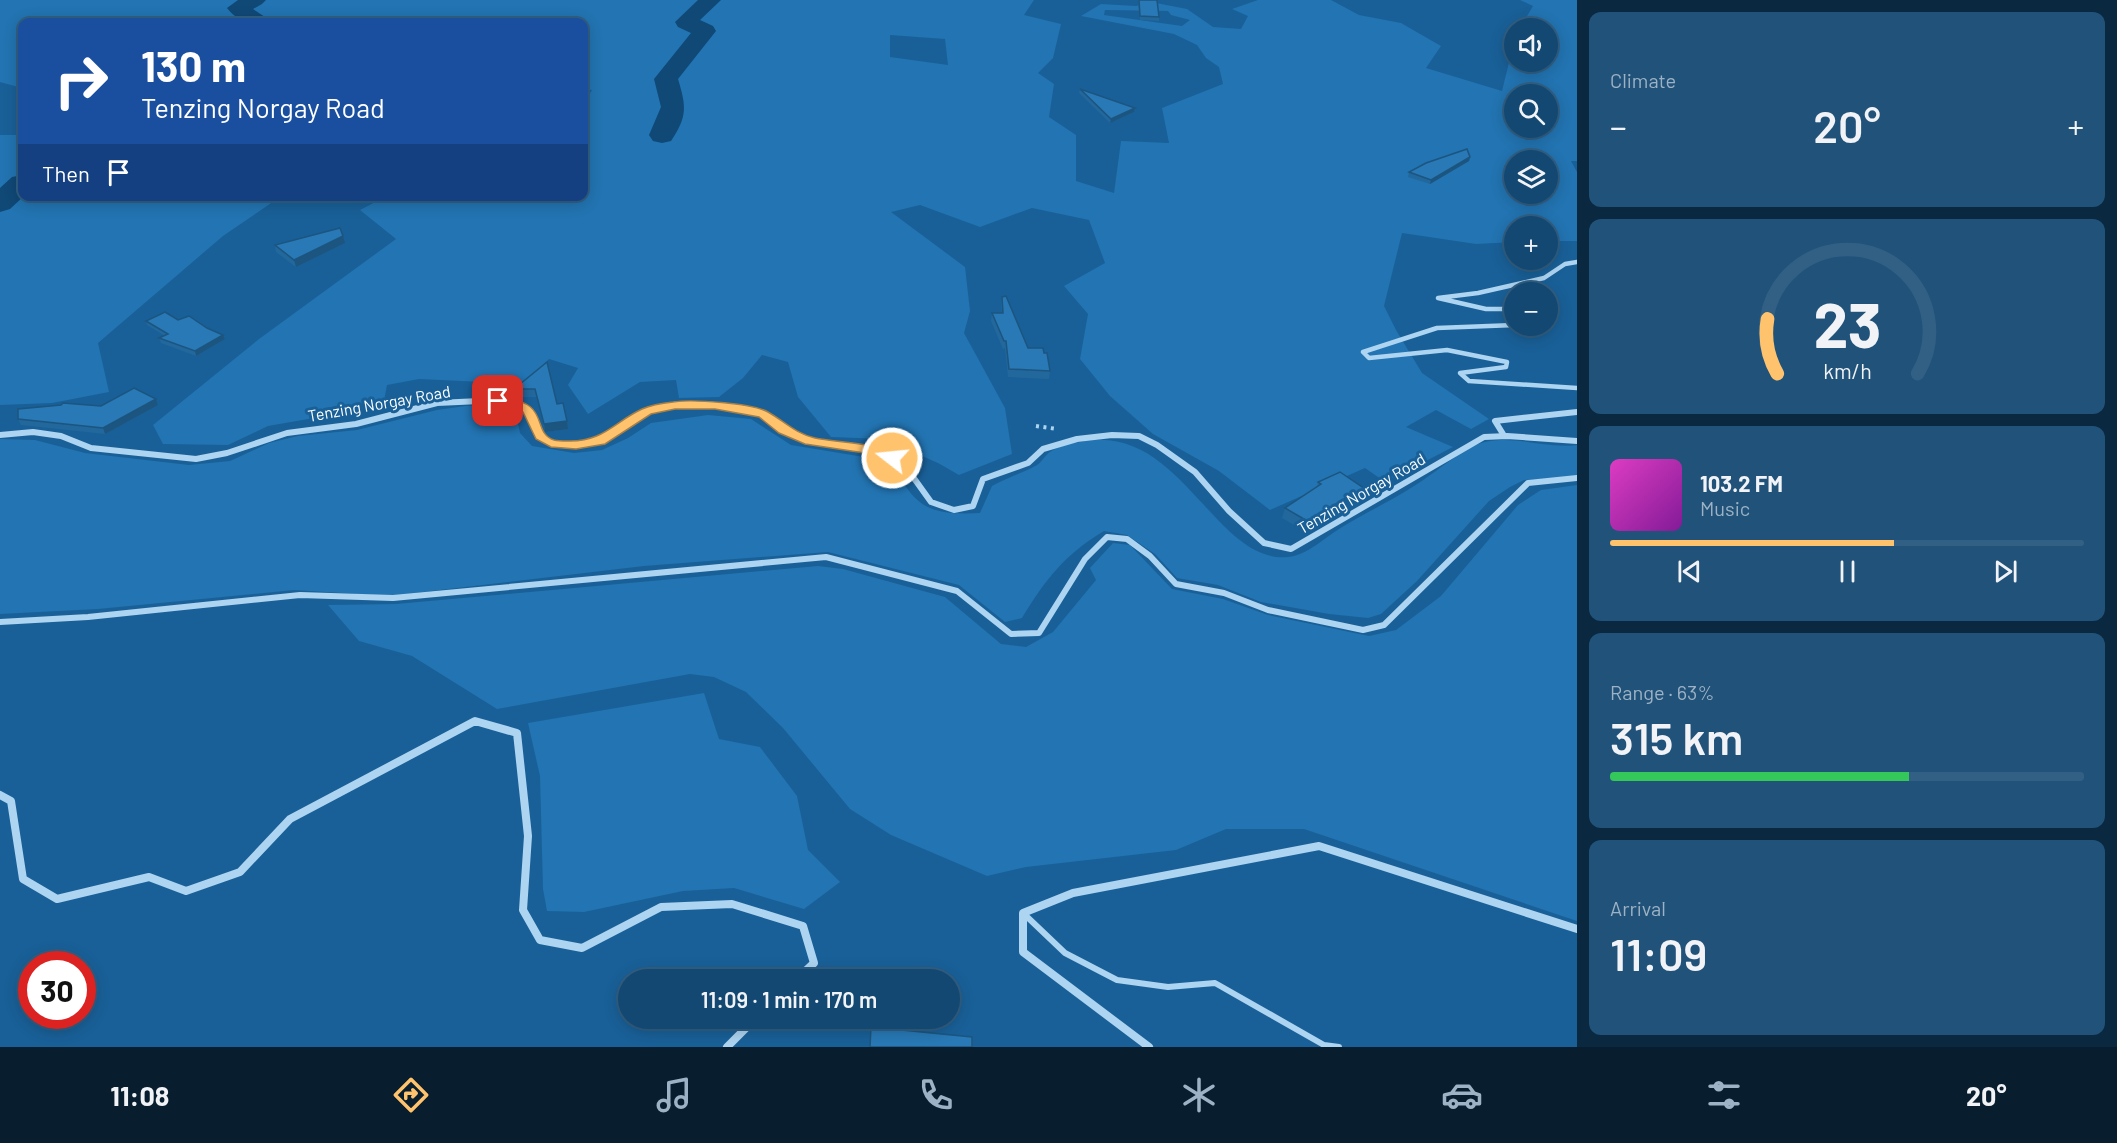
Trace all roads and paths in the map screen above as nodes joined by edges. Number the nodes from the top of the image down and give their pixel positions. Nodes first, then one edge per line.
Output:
1 (1577, 262) edge
2 (1526, 282) edge
3 (1504, 287) edge
4 (1504, 309) edge
5 (1504, 325) edge
6 (1577, 388) edge
7 (1577, 412) edge
8 (1503, 434) junction
9 (0, 435) edge
10 (1577, 441) edge
11 (1577, 478) edge
12 (0, 622) edge
13 (0, 795) edge
14 (1023, 913) junction
15 (1577, 929) edge
16 (807, 969) edge
17 (745, 1029) edge
18 (727, 1047) edge
19 (1149, 1047) edge
20 (1339, 1047) edge

1 - 2 street
3 - 4 street
5 - 6 street
7 - 8 street
8 - 9 street, Tenzing Norgay Road
8 - 10 street, Tenzing Norgay Road
11 - 12 street
13 - 16 street
14 - 15 street
14 - 19 street
14 - 20 lane
17 - 18 street

